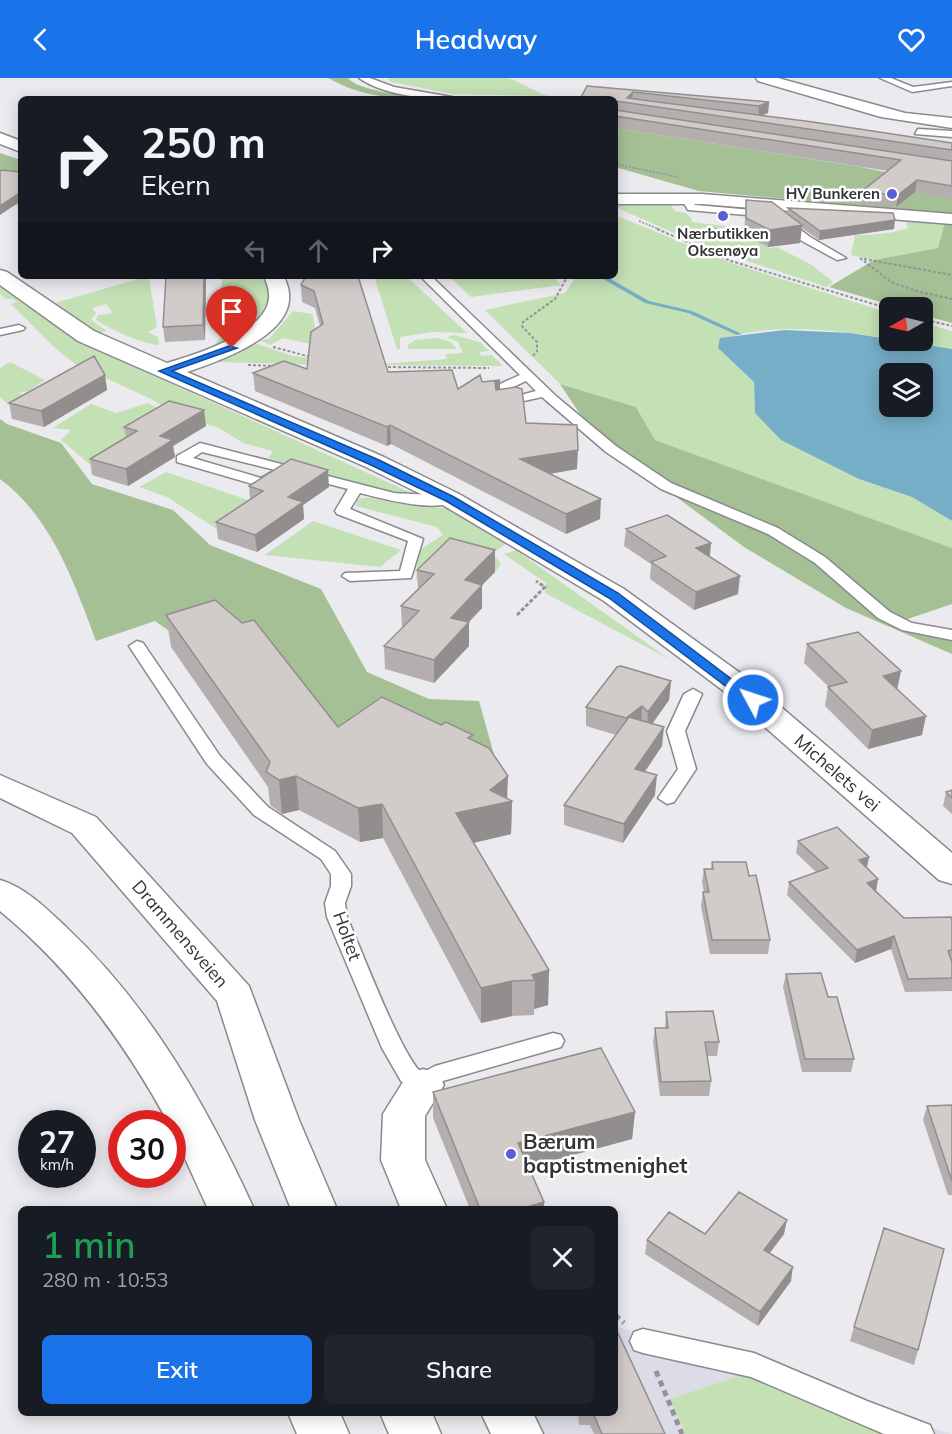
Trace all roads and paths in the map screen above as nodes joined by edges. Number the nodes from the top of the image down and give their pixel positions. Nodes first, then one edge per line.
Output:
1 (363, 78) edge
2 (763, 78) edge
3 (782, 78) edge
4 (884, 78) edge
5 (952, 84) edge
6 (439, 96) edge
7 (952, 121) edge
8 (952, 134) edge
9 (0, 138) edge
10 (918, 138) edge
11 (18, 146) edge
12 (618, 165) edge
13 (678, 198) junction
14 (618, 199) edge
15 (952, 219) edge
16 (635, 220) dead end
17 (837, 256) joint
18 (864, 259) junction
19 (952, 275) edge
20 (0, 276) edge
21 (275, 279) edge
22 (428, 279) edge
23 (566, 279) edge
24 (952, 299) edge
25 (879, 306) edge
26 (933, 322) edge
27 (952, 326) edge
28 (19, 328) dead end
29 (2, 332) edge
30 (247, 339) junction
31 (318, 357) edge
32 (238, 364) dead end
33 (285, 366) edge
34 (375, 367) edge
35 (164, 371) junction
36 (526, 372) junction
37 (545, 392) junction
38 (486, 395) edge
39 (501, 404) edge
40 (286, 468) junction
41 (356, 488) junction
42 (450, 499) junction
43 (350, 576) dead end
44 (535, 581) dead end
45 (517, 615) dead end
46 (952, 635) edge
47 (137, 646) dead end
48 (693, 694) dead end
49 (0, 785) edge
50 (667, 798) dead end
51 (952, 872) edge
52 (0, 892) edge
53 (553, 1041) dead end
54 (423, 1085) junction
55 (230, 1206) edge
56 (313, 1206) edge
57 (423, 1206) edge
58 (643, 1341) joint
59 (315, 1416) edge
60 (406, 1416) edge
61 (508, 1416) edge
62 (322, 1434) edge
63 (415, 1434) edge
64 (517, 1434) edge
65 (682, 1434) edge
66 (920, 1434) edge

1 - 6 lane
2 - 7 main road
3 - 7 main road
4 - 5 lane
8 - 10 lane
9 - 11 main road
12 - 13 path
13 - 14 main road
13 - 15 main road
13 - 17 lane
16 - 25 path
17 - 18 path
18 - 19 path
18 - 24 path
20 - 35 main road, Michelets vei
21 - 30 main road
22 - 36 lane
23 - 36 path
26 - 27 path
28 - 29 lane
30 - 31 path
30 - 35 main road
32 - 33 path
34 - 36 path
35 - 42 main road, Michelets vei
36 - 37 lane
36 - 38 lane
37 - 39 lane
37 - 46 lane
40 - 40 lane
40 - 41 lane
41 - 42 lane
41 - 43 lane
42 - 51 main road, Michelets vei
44 - 45 path
47 - 54 lane, Holtet
48 - 50 lane
49 - 56 main road, Drammensveien
52 - 55 main road
53 - 54 lane
54 - 57 main road
58 - 65 path
58 - 66 lane
59 - 62 main road
60 - 63 main road
61 - 64 main road

